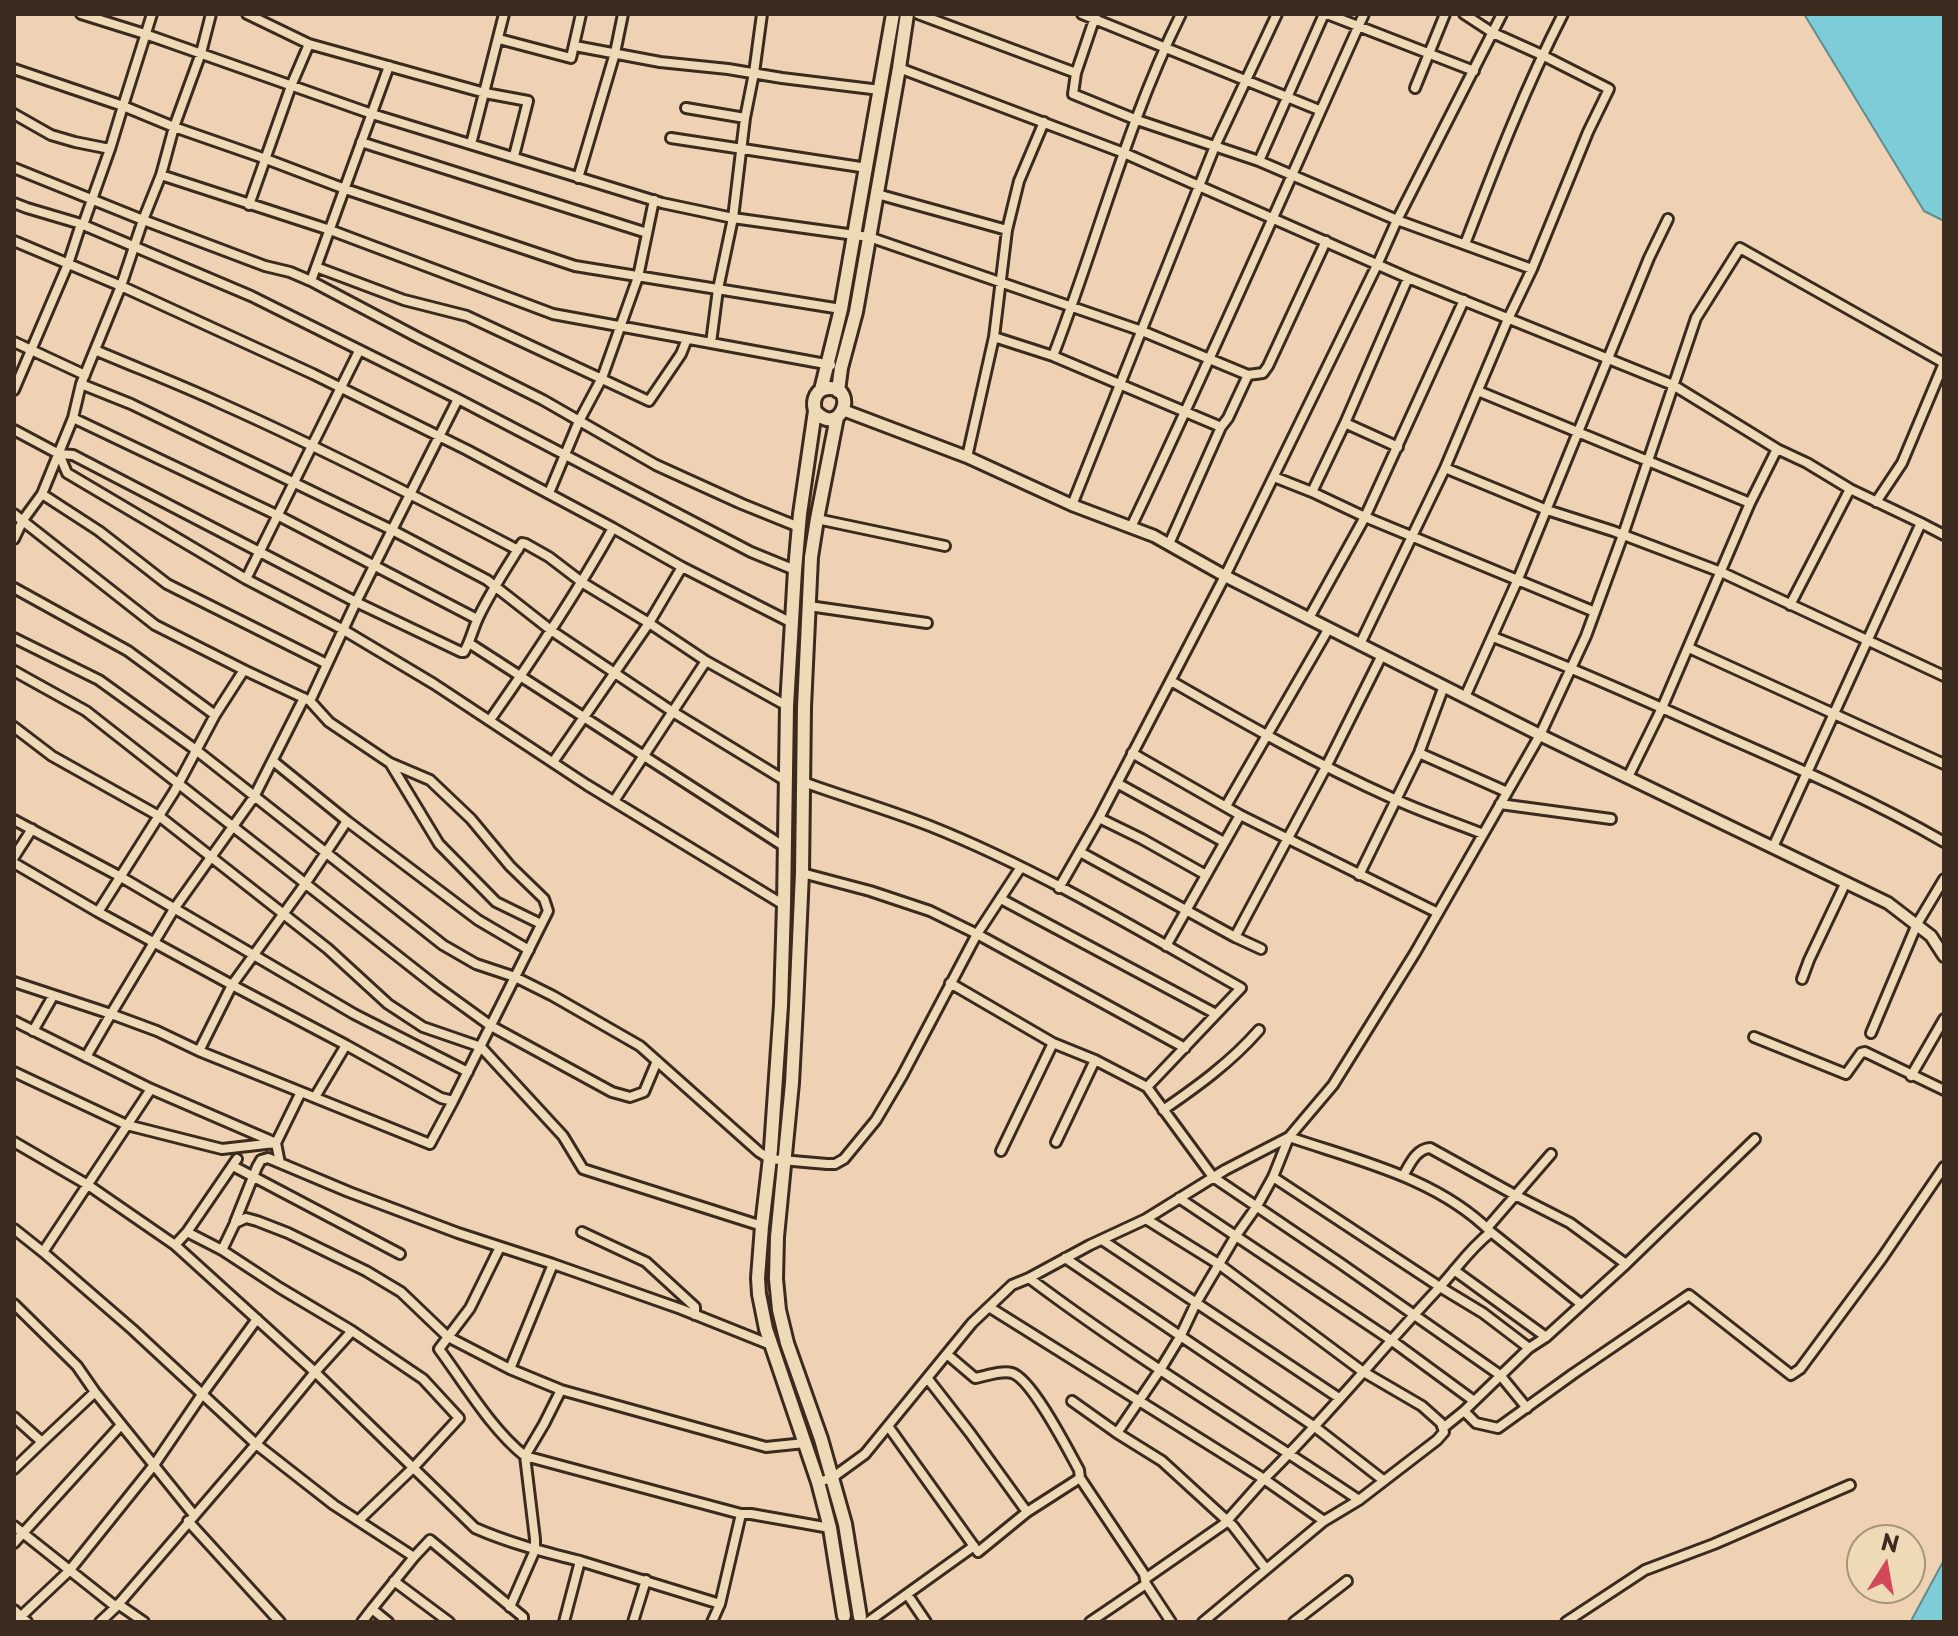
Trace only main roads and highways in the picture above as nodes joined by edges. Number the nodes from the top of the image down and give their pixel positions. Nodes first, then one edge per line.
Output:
1 (893, 14) edge
2 (907, 14) edge
3 (821, 390) junction
4 (838, 391) junction
5 (815, 411) junction
6 (840, 414) junction
7 (840, 1619) edge
8 (864, 1620) edge

1 - 3 main road
2 - 4 main road
3 - 4 main road
3 - 5 main road
4 - 6 main road
5 - 6 main road
5 - 7 main road
6 - 8 main road
7 - 8 main road

